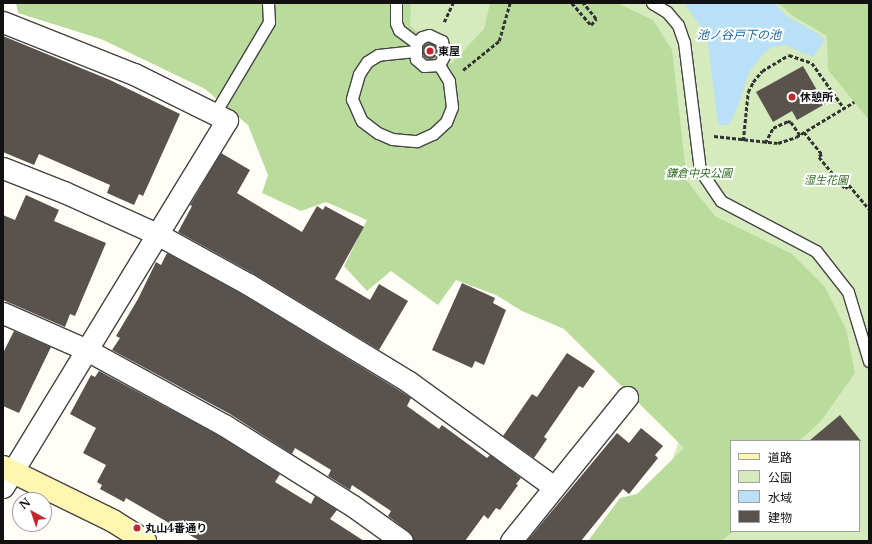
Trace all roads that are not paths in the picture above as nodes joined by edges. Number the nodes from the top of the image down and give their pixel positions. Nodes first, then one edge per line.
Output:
1 (268, 3) edge
2 (396, 3) edge
3 (652, 3) edge
4 (3, 22) edge
5 (415, 47) junction
6 (439, 65) junction
7 (215, 113) junction
8 (3, 168) edge
9 (157, 234) junction
10 (3, 313) edge
11 (87, 350) junction
12 (869, 361) edge
13 (627, 397) dead end
14 (6, 475) edge
15 (554, 486) junction
16 (145, 541) edge
17 (402, 541) edge
18 (512, 541) edge

1 - 7 lane
2 - 5 lane
3 - 12 lane
4 - 7 street
5 - 6 lane
5 - 6 lane
5 - 6 lane
7 - 9 street
8 - 9 street
9 - 11 street
9 - 15 street
10 - 11 street
11 - 14 street
11 - 17 street
13 - 15 street
14 - 16 street
15 - 18 street

